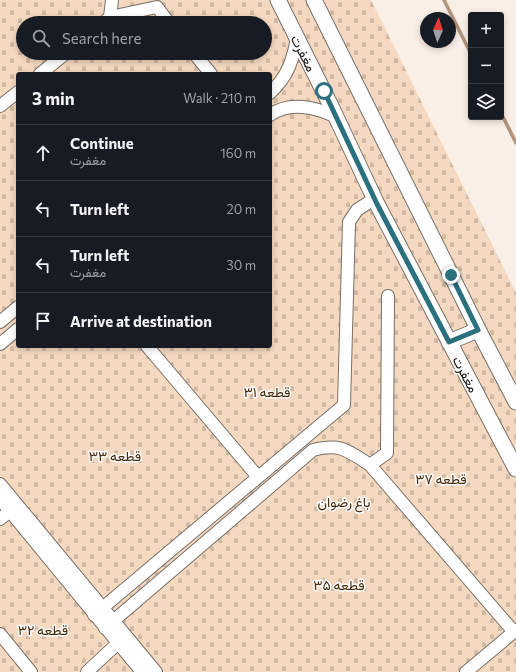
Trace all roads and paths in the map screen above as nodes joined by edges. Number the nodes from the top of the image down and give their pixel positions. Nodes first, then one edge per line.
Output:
1 (112, 0) edge
2 (278, 0) edge
3 (314, 0) edge
4 (157, 4) edge
5 (107, 16) edge
6 (119, 16) edge
7 (165, 16) edge
8 (297, 39) junction
9 (57, 60) edge
10 (200, 60) edge
11 (42, 72) edge
12 (209, 72) edge
13 (272, 91) edge
14 (16, 94) edge
15 (0, 106) edge
16 (272, 114) edge
17 (336, 117) junction
18 (374, 198) junction
19 (388, 296) dead end
20 (16, 309) edge
21 (0, 322) edge
22 (478, 330) junction
23 (16, 331) edge
24 (449, 342) junction
25 (0, 344) edge
26 (149, 348) edge
27 (516, 402) edge
28 (370, 465) junction
29 (516, 469) edge
30 (258, 477) junction
31 (0, 484) edge
32 (0, 499) edge
33 (10, 511) junction
34 (0, 519) edge
35 (98, 612) junction
36 (109, 625) junction
37 (515, 631) edge
38 (0, 634) edge
39 (118, 643) junction
40 (31, 672) edge
41 (87, 672) edge
42 (142, 672) edge
43 (156, 672) edge
44 (466, 672) edge

1 - 5 street
2 - 8 main road, مغفرت
3 - 22 main road
4 - 6 street
4 - 7 street
8 - 13 street
8 - 17 main road, مغفرت
9 - 11 street
10 - 12 street
14 - 15 street
16 - 17 street
17 - 18 main road, مغفرت
18 - 24 main road, مغفرت
18 - 30 street
19 - 28 street
20 - 21 street
22 - 24 main road
22 - 27 main road
23 - 25 street
24 - 29 main road, مغفرت
26 - 30 street
28 - 36 street
28 - 37 street
30 - 35 street
31 - 35 street
32 - 33 street
33 - 34 street
33 - 35 street
35 - 36 street
36 - 39 street
36 - 43 street
37 - 44 street
38 - 40 street
39 - 41 street
39 - 42 street

